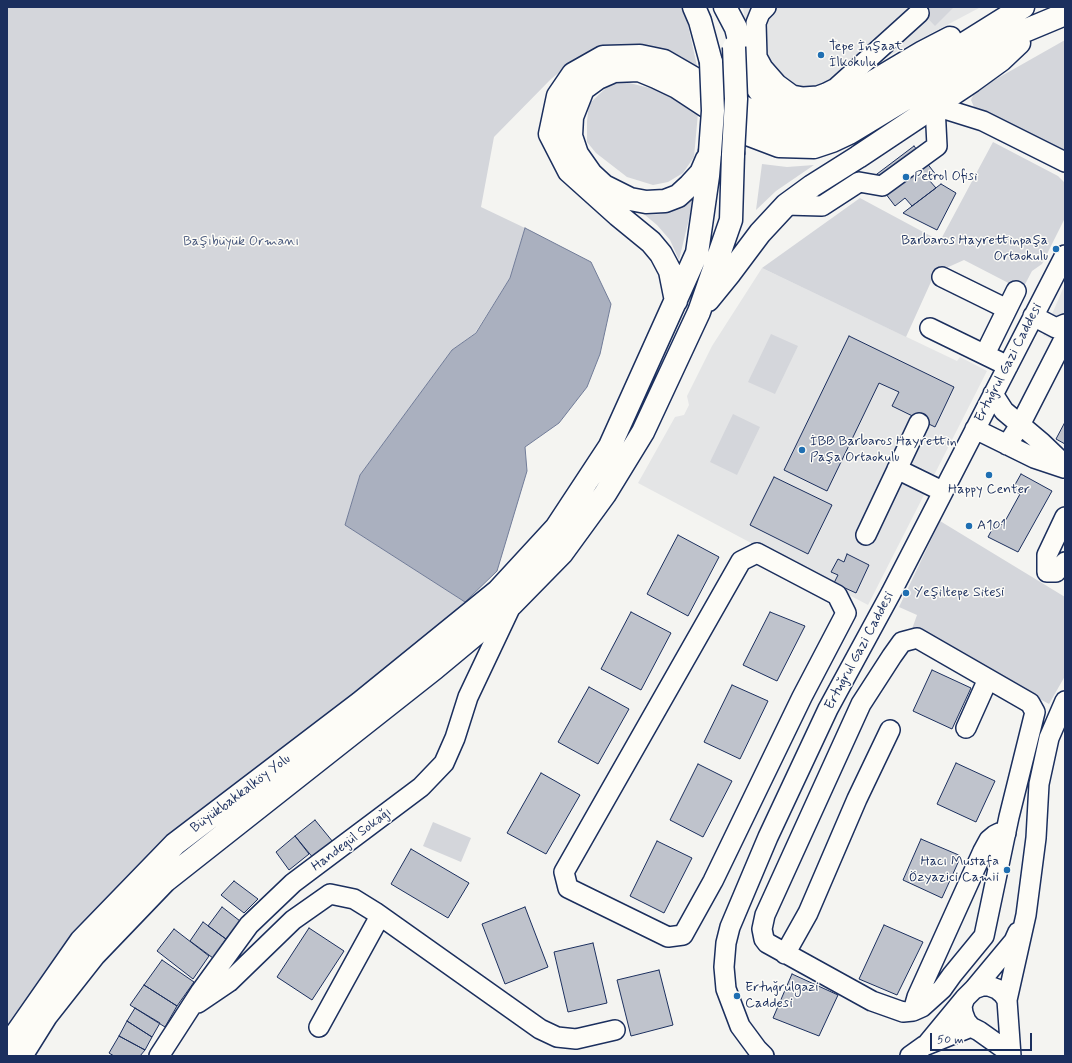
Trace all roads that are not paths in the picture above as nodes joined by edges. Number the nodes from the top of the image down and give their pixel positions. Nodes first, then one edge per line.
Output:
1 (694, 7) edge
2 (766, 7) edge
3 (1020, 8) edge
4 (728, 9) edge
5 (919, 13) dead end
6 (1065, 14) edge
7 (1040, 24) junction
8 (1065, 24) edge
9 (935, 106) junction
10 (710, 152) junction
11 (1065, 162) edge
12 (786, 205) junction
13 (1065, 254) edge
14 (942, 277) dead end
15 (1016, 291) dead end
16 (676, 301) junction
17 (1007, 309) junction
18 (698, 312) junction
19 (1033, 316) junction
20 (930, 328) dead end
21 (1064, 333) edge
22 (985, 354) junction
23 (1008, 366) junction
24 (993, 394) junction
25 (919, 423) dead end
26 (1020, 424) junction
27 (975, 429) junction
28 (1007, 445) junction
29 (1065, 465) edge
30 (897, 469) junction
31 (1065, 469) edge
32 (942, 491) junction
33 (1065, 517) edge
34 (866, 535) dead end
35 (1065, 562) edge
36 (511, 577) junction
37 (512, 604) junction
38 (988, 679) junction
39 (802, 697) junction
40 (1065, 701) edge
41 (828, 709) junction
42 (966, 728) dead end
43 (890, 730) dead end
44 (1006, 833) junction
45 (746, 890) junction
46 (771, 904) junction
47 (1026, 915) junction
48 (380, 916) junction
49 (786, 954) junction
50 (970, 993) junction
51 (1007, 1008) junction
52 (189, 1009) junction
53 (913, 1011) junction
54 (319, 1027) dead end
55 (975, 1029) junction
56 (615, 1030) dead end
57 (7, 1047) edge
58 (917, 1051) edge
59 (1010, 1055) edge
60 (21, 1056) edge
61 (158, 1056) edge
62 (764, 1056) edge

1 - 10 highway, bridge
2 - 5 street
3 - 4 highway
3 - 16 highway
4 - 18 highway, bridge
6 - 7 highway
7 - 8 highway
7 - 9 highway
7 - 10 highway
9 - 11 street
9 - 12 highway
9 - 12 street
10 - 16 highway, Büyükbakkalköy Yolu
12 - 18 highway
13 - 19 street, Ertuğrul Gazi Caddesi
14 - 17 street
15 - 17 street
16 - 36 highway, Büyükbakkalköy Yolu
17 - 22 street
18 - 37 highway, Büyükbakkalköy Yolu
19 - 21 street
19 - 23 street, Ertuğrul Gazi Caddesi
20 - 22 street
21 - 26 street
22 - 23 street
23 - 24 street, Ertuğrul Gazi Caddesi
24 - 26 street
24 - 27 street, Ertuğrul Gazi Caddesi
25 - 30 street
26 - 28 street
26 - 29 street
27 - 28 street
27 - 32 street, Ertuğrul Gazi Caddesi
28 - 31 street
30 - 32 street
30 - 34 street
32 - 41 street, Ertuğrul Gazi Caddesi
33 - 35 street
36 - 37 highway
36 - 57 highway, Büyükbakkalköy Yolu
37 - 52 street, Handegül Sokağı
37 - 60 highway, Büyükbakkalköy Yolu
38 - 42 street
38 - 44 street
38 - 46 street
39 - 39 street
39 - 41 street
40 - 47 street
41 - 45 street, Ertuğrul Gazi Caddesi
43 - 49 street
44 - 53 street
44 - 53 street
45 - 46 street
45 - 62 street, Ertuğrul Gazi Caddesi
46 - 49 street
47 - 50 street
47 - 51 street
48 - 52 street
48 - 54 street
48 - 56 street
49 - 53 street
50 - 51 street
50 - 55 street
50 - 58 street
51 - 55 street
51 - 59 street
52 - 61 street, Handegül Sokağı
55 - 58 street
55 - 59 street

